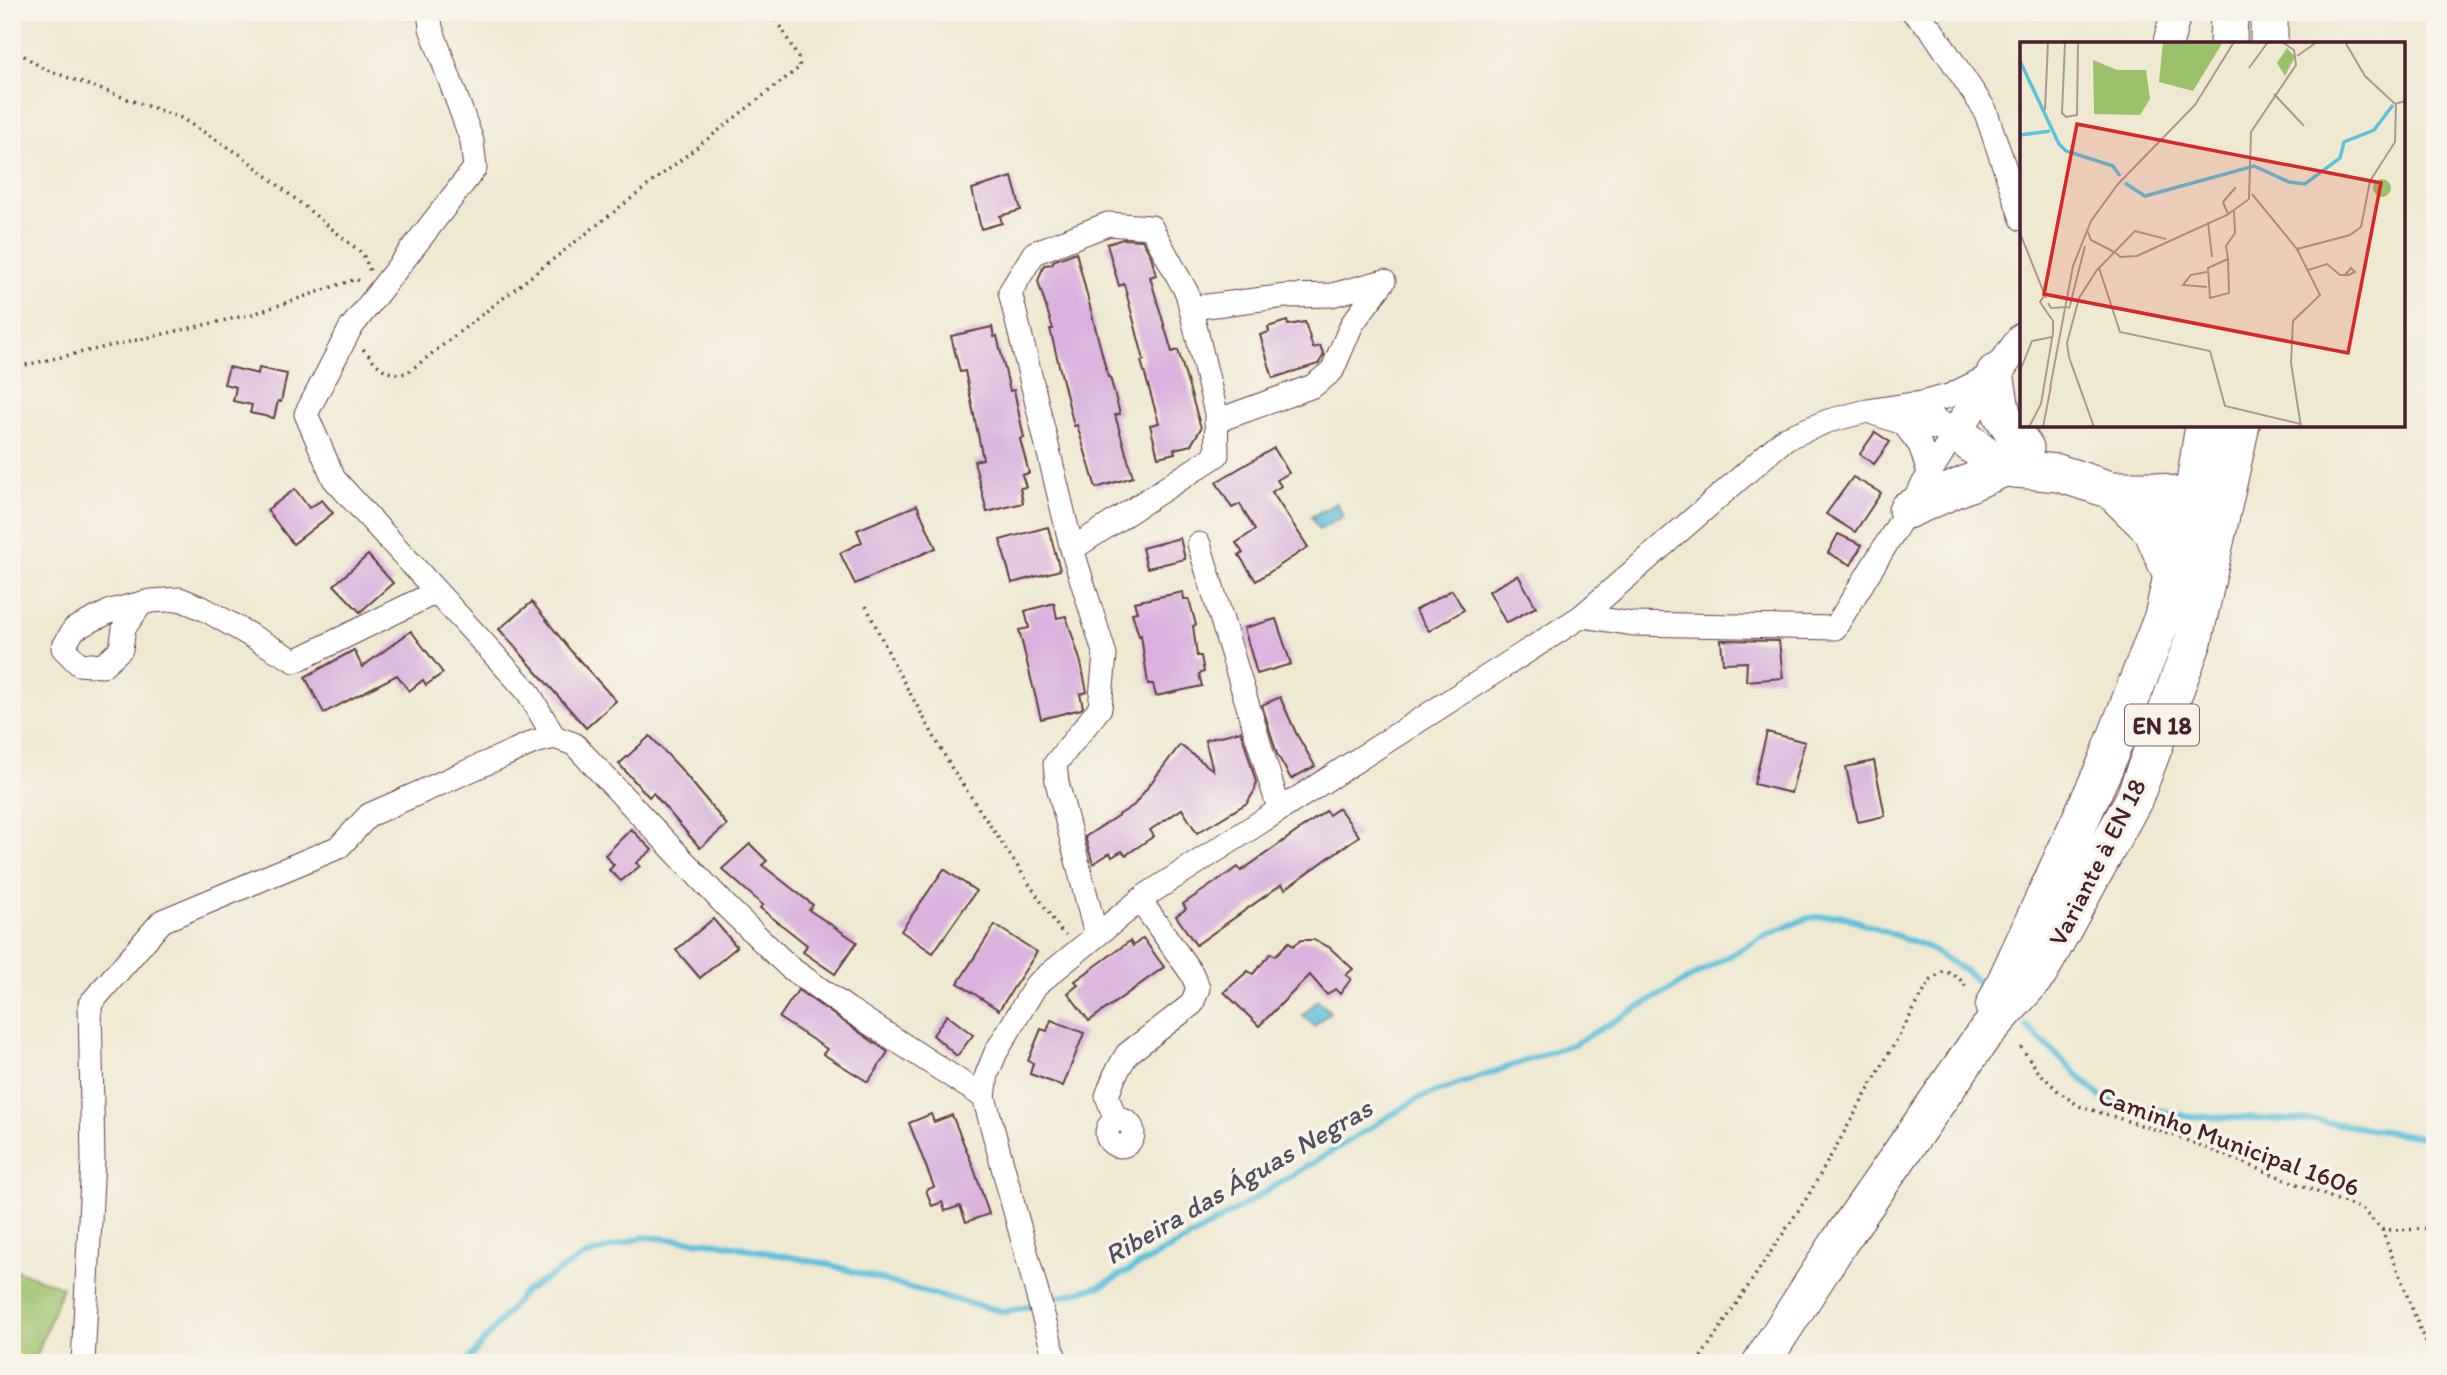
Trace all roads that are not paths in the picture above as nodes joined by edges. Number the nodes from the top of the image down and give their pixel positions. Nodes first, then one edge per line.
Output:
1 (429, 12) edge
2 (1913, 12) edge
3 (2176, 12) edge
4 (2229, 12) edge
5 (2168, 42) edge
6 (2228, 42) edge
7 (2020, 213) edge
8 (1191, 308) junction
9 (2020, 341) edge
10 (1995, 373) junction
11 (1908, 414) junction
12 (1216, 421) junction
13 (2241, 427) edge
14 (1955, 432) junction
15 (2202, 439) edge
16 (2015, 458) junction
17 (1929, 473) junction
18 (2111, 490) junction
19 (2150, 490) junction
20 (2224, 506) junction
21 (1907, 510) junction
22 (2189, 521) junction
23 (2152, 530) junction
24 (1199, 544) dead end
25 (1072, 549) junction
26 (2209, 571) junction
27 (2172, 576) junction
28 (436, 592) junction
29 (141, 604) dead end
30 (1582, 616) junction
31 (554, 737) junction
32 (1279, 809) junction
33 (1140, 900) junction
34 (1089, 941) junction
35 (1982, 1037) junction
36 (984, 1097) junction
37 (1116, 1121) dead end
38 (83, 1363) edge
39 (1056, 1363) edge
40 (1762, 1363) edge

1 - 28 street
2 - 7 street
3 - 5 street
4 - 6 main road
8 - 12 street
8 - 12 street
8 - 25 street
9 - 10 street
10 - 11 street
10 - 14 street
10 - 16 main road
11 - 14 street
11 - 17 street
11 - 30 street
12 - 25 street
13 - 20 main road, Variante à EN 18 / EN 18
14 - 16 main road
14 - 17 street
15 - 19 main road
15 - 22 main road, Variante à EN 18 / EN 18
16 - 18 main road
16 - 21 main road
17 - 21 street
18 - 19 main road
18 - 23 main road
19 - 22 main road
20 - 22 main road
20 - 26 main road, Variante à EN 18 / EN 18
21 - 30 street
22 - 23 main road
22 - 26 main road
22 - 27 main road, Variante à EN 18 / EN 18
23 - 27 main road
24 - 32 street
25 - 34 street
26 - 35 main road, Variante à EN 18 / EN 18
27 - 35 main road, Variante à EN 18 / EN 18
28 - 29 street
28 - 31 street
30 - 32 street
31 - 36 street
31 - 38 street
32 - 33 street
33 - 34 street
33 - 37 street
34 - 36 street
35 - 40 main road, Variante à EN 18 / EN 18
36 - 39 street

